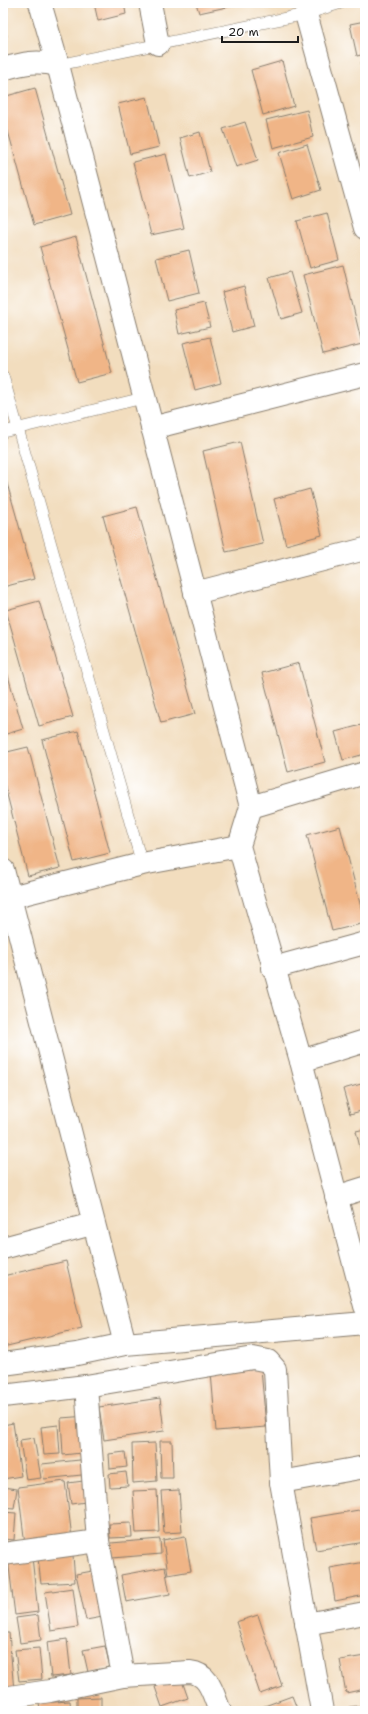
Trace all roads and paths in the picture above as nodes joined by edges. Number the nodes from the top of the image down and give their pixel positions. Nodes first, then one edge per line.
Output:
1 (40, 3) edge
2 (150, 3) edge
3 (341, 3) edge
4 (306, 14) junction
5 (158, 44) junction
6 (58, 65) junction
7 (3, 69) edge
8 (365, 228) edge
9 (365, 374) edge
10 (3, 376) edge
11 (144, 398) junction
12 (152, 428) junction
13 (18, 429) junction
14 (3, 432) edge
15 (365, 549) edge
16 (195, 593) junction
17 (365, 773) edge
18 (251, 807) junction
19 (239, 846) junction
20 (142, 864) junction
21 (3, 870) edge
22 (7, 898) edge
23 (365, 943) edge
24 (273, 968) junction
25 (365, 1042) edge
26 (300, 1061) junction
27 (365, 1188) edge
28 (336, 1197) junction
29 (92, 1224) junction
30 (3, 1248) edge
31 (365, 1306) edge
32 (365, 1323) edge
33 (124, 1344) junction
34 (3, 1364) edge
35 (86, 1386) junction
36 (3, 1396) edge
37 (365, 1467) edge
38 (281, 1482) junction
39 (98, 1541) junction
40 (3, 1554) edge
41 (365, 1613) edge
42 (306, 1624) junction
43 (123, 1676) junction
44 (3, 1698) edge
45 (220, 1711) edge
46 (322, 1711) edge

1 - 6 street
2 - 5 street
3 - 4 lane
4 - 5 lane
4 - 8 street
5 - 6 lane
6 - 7 street
6 - 11 street
9 - 12 street
10 - 13 lane
11 - 12 street
11 - 13 lane
12 - 16 street
13 - 14 lane
13 - 20 lane
15 - 16 street
16 - 18 street
17 - 18 street
18 - 19 street
19 - 20 street
19 - 24 street
20 - 22 street
21 - 22 street
22 - 29 street
23 - 24 street
24 - 26 street
25 - 26 street
26 - 28 street
27 - 28 street
28 - 31 street
29 - 30 street
29 - 33 street
32 - 33 street
33 - 34 street
35 - 36 street
35 - 38 street
35 - 39 street
37 - 38 street
38 - 42 street
39 - 40 street
39 - 43 street
41 - 42 street
42 - 46 street
43 - 44 street
43 - 45 street

